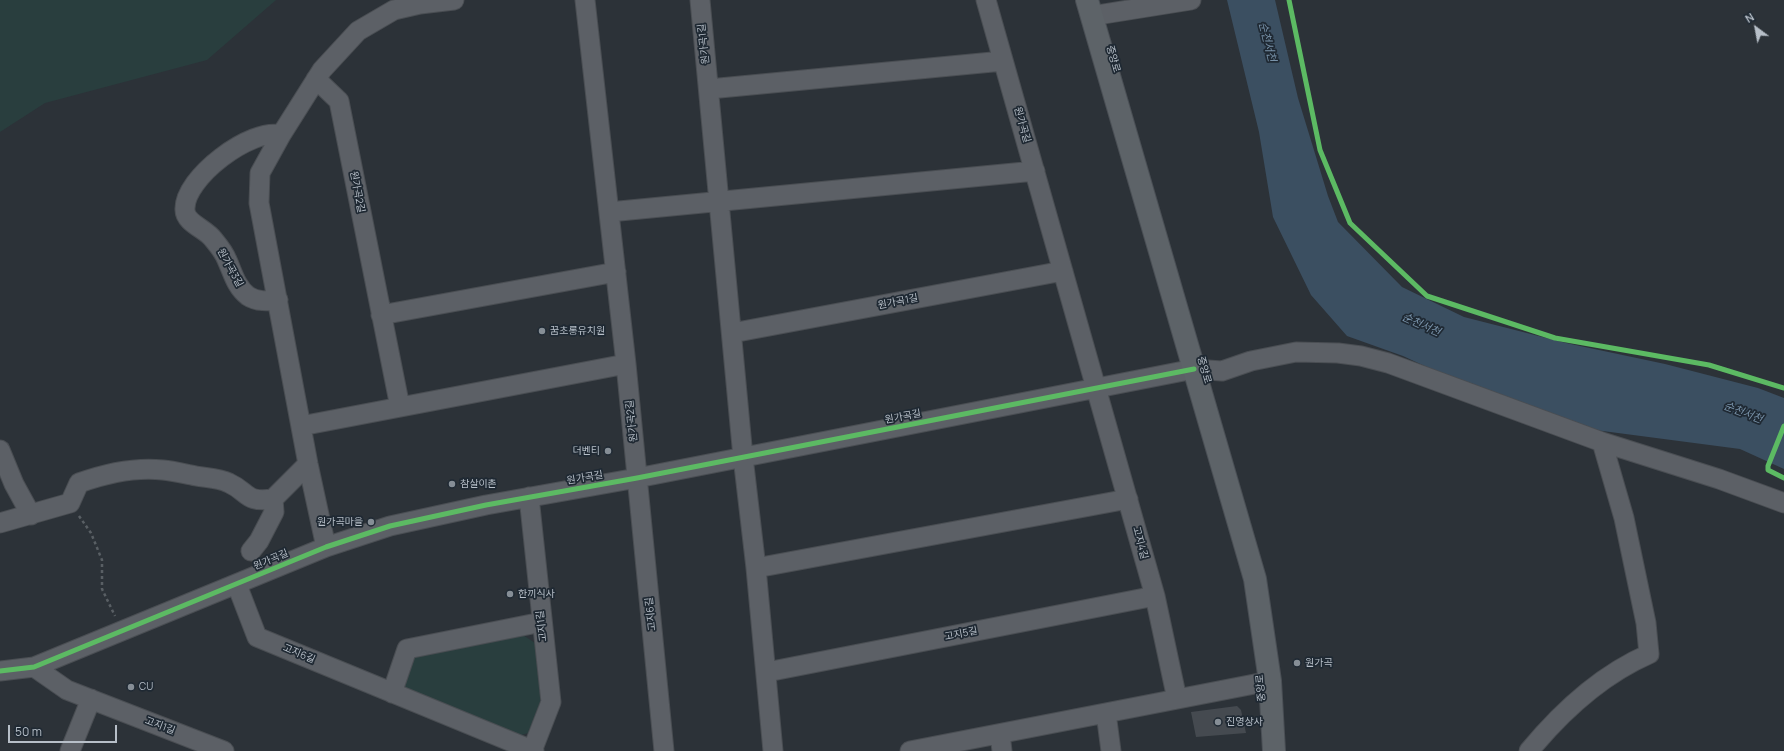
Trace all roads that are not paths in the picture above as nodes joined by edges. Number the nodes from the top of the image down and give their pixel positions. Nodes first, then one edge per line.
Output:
1 (454, 0) edge
2 (585, 0) edge
3 (700, 0) edge
4 (986, 0) edge
5 (1191, 0) edge
6 (1089, 8) edge
7 (1003, 61) junction
8 (316, 79) junction
9 (709, 89) junction
10 (281, 135) junction
11 (1035, 171) junction
12 (720, 200) junction
13 (609, 212) junction
14 (1063, 271) junction
15 (616, 272) junction
16 (278, 300) junction
17 (381, 315) junction
18 (732, 333) junction
19 (626, 364) junction
20 (1194, 369) junction
21 (1097, 388) junction
22 (400, 407) junction
23 (301, 426) junction
24 (1602, 442) junction
25 (0, 450) edge
26 (743, 457) junction
27 (308, 464) junction
28 (638, 478) junction
29 (530, 497) junction
30 (273, 499) junction
31 (1128, 499) junction
32 (1784, 503) edge
33 (31, 515) junction
34 (0, 523) edge
35 (326, 547) junction
36 (251, 551) dead end
37 (756, 568) junction
38 (237, 585) junction
39 (1155, 596) junction
40 (542, 622) junction
41 (34, 667) junction
42 (0, 671) edge
43 (767, 672) junction
44 (1270, 682) junction
45 (392, 693) junction
46 (91, 699) junction
47 (1176, 699) junction
48 (1106, 713) junction
49 (1001, 742) edge
50 (70, 751) edge
51 (224, 751) edge
52 (533, 751) edge
53 (664, 751) edge
54 (773, 751) edge
55 (910, 751) edge
56 (1111, 751) edge
57 (1274, 751) edge
58 (1529, 751) edge

1 - 8 street
2 - 13 street, 원가곡2길
3 - 9 street, 원가곡1길
4 - 7 street, 원가곡길
5 - 6 street
6 - 20 main road, 중앙로
7 - 9 street
7 - 11 street, 원가곡길
8 - 10 street
8 - 17 street, 원가곡2길
9 - 12 street, 원가곡1길
10 - 16 street
10 - 16 street, 원가곡3길
11 - 12 street
11 - 14 street, 원가곡길
12 - 13 street
12 - 18 street, 원가곡1길
13 - 15 street, 원가곡2길
14 - 18 street, 원가곡1길
14 - 21 street, 원가곡길
15 - 17 street
15 - 19 street, 원가곡2길
16 - 23 street
17 - 22 street, 원가곡2길
18 - 26 street, 원가곡1길
19 - 22 street
19 - 28 street, 원가곡2길
20 - 21 street, 원가곡길
20 - 24 street, 원가곡길
20 - 44 main road, 중앙로
21 - 26 street, 원가곡길
21 - 31 street, 고지4길
22 - 23 street
23 - 27 street
24 - 32 street, 원가곡길
24 - 58 street
25 - 33 street
26 - 28 street, 원가곡길
26 - 37 street
27 - 30 street
27 - 35 street
28 - 29 street, 원가곡길
28 - 53 street, 고지6길
29 - 35 street, 원가곡길
29 - 40 street, 고지1길
30 - 33 street
30 - 36 street, 원가곡길
31 - 37 street
31 - 39 street, 고지4길
33 - 34 street
35 - 38 street, 원가곡길
37 - 43 street
38 - 41 street, 원가곡길
38 - 45 street, 고지6길
39 - 43 street, 고지5길
39 - 47 street, 고지4길
40 - 45 street
40 - 52 street, 고지1길
41 - 42 street, 원가곡길
41 - 46 street, 고지1길
43 - 54 street
44 - 47 street
44 - 57 main road, 중앙로
45 - 52 street, 고지6길
46 - 50 street
46 - 51 street, 고지1길
47 - 48 street
48 - 49 street
48 - 56 street
49 - 55 street

